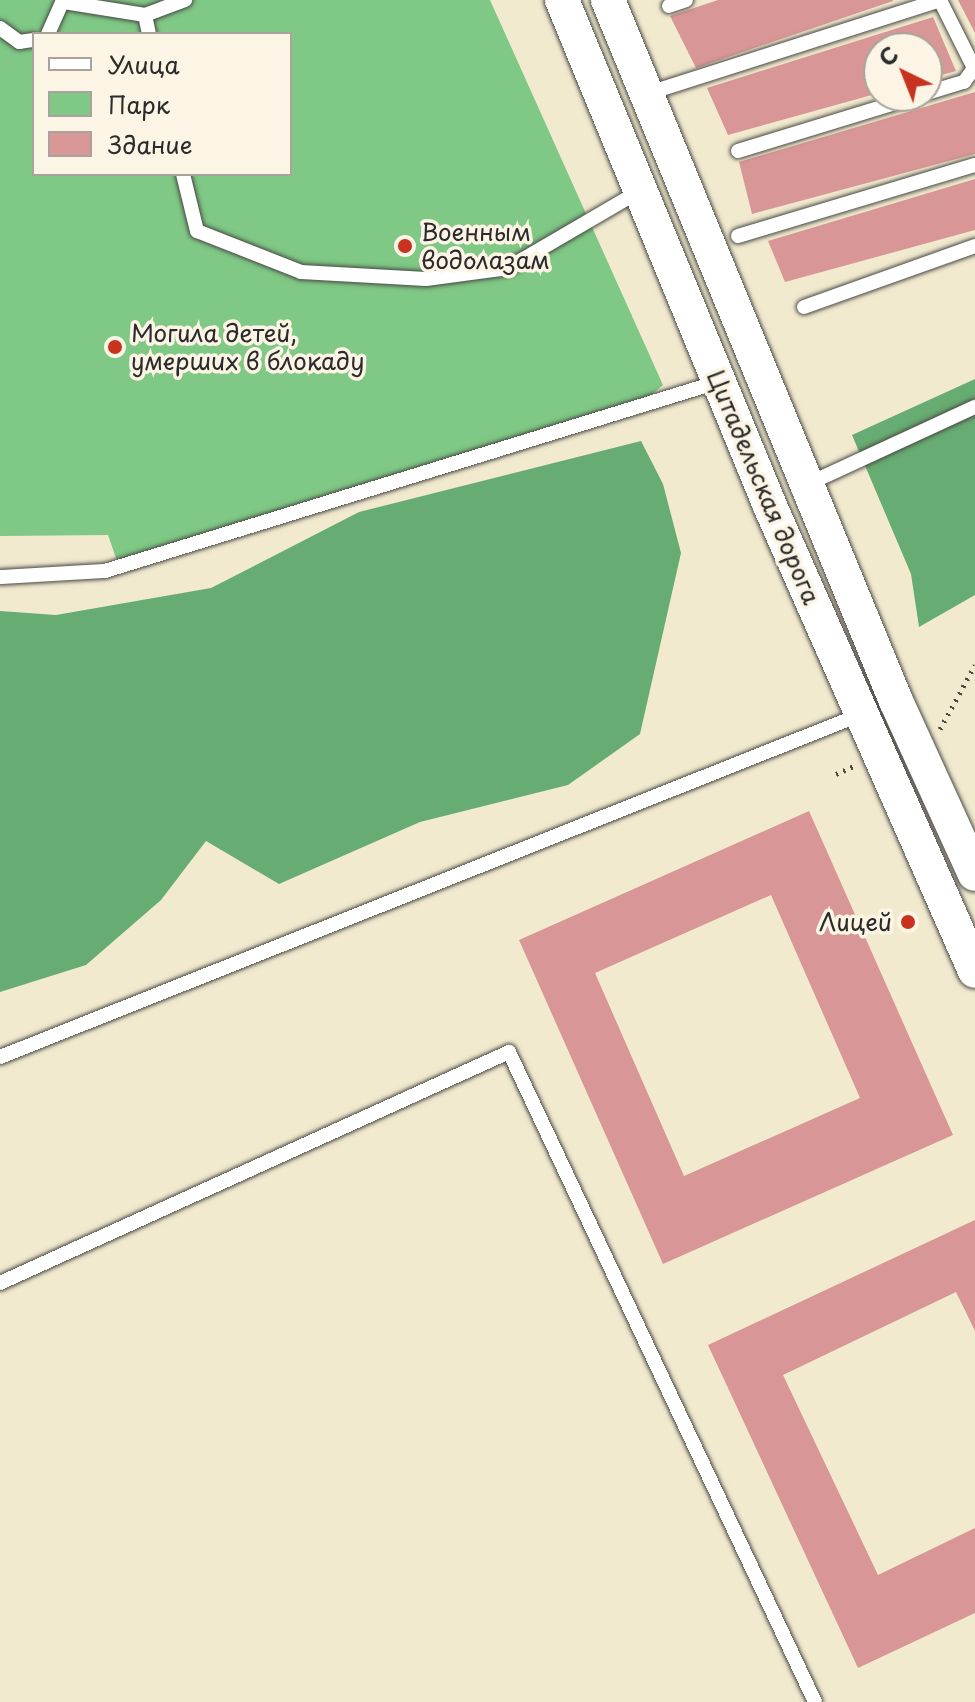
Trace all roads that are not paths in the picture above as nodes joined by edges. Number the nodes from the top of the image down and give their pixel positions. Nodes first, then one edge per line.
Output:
1 (185, 0) edge
2 (562, 0) edge
3 (608, 0) edge
4 (686, 0) edge
5 (940, 0) edge
6 (63, 1) edge
7 (669, 6) dead end
8 (145, 15) junction
9 (0, 28) edge
10 (49, 32) edge
11 (149, 32) edge
12 (32, 40) edge
13 (943, 88) edge
14 (649, 93) junction
15 (866, 112) edge
16 (738, 151) dead end
17 (975, 165) edge
18 (183, 176) edge
19 (644, 189) junction
20 (738, 236) dead end
21 (975, 246) edge
22 (804, 307) dead end
23 (718, 382) junction
24 (975, 407) edge
25 (807, 484) junction
26 (0, 577) edge
27 (896, 701) junction
28 (862, 714) junction
29 (975, 874) edge
30 (975, 971) edge
31 (0, 1057) edge
32 (0, 1283) edge
33 (815, 1702) edge

1 - 8 lane
2 - 19 street, Цитадельская дорога
3 - 14 street, Цитадельская дорога
4 - 7 lane
5 - 13 lane
5 - 14 lane
6 - 8 lane
6 - 10 lane
8 - 11 lane
9 - 12 lane
14 - 25 street, Цитадельская дорога
15 - 16 lane
17 - 20 lane
18 - 19 lane
19 - 23 street, Цитадельская дорога
21 - 22 lane
23 - 26 lane
23 - 28 street, Цитадельская дорога
24 - 25 lane
25 - 27 street, Цитадельская дорога
27 - 28 lane
27 - 29 street, Цитадельская дорога
28 - 30 street, Цитадельская дорога
28 - 31 lane
32 - 33 lane

